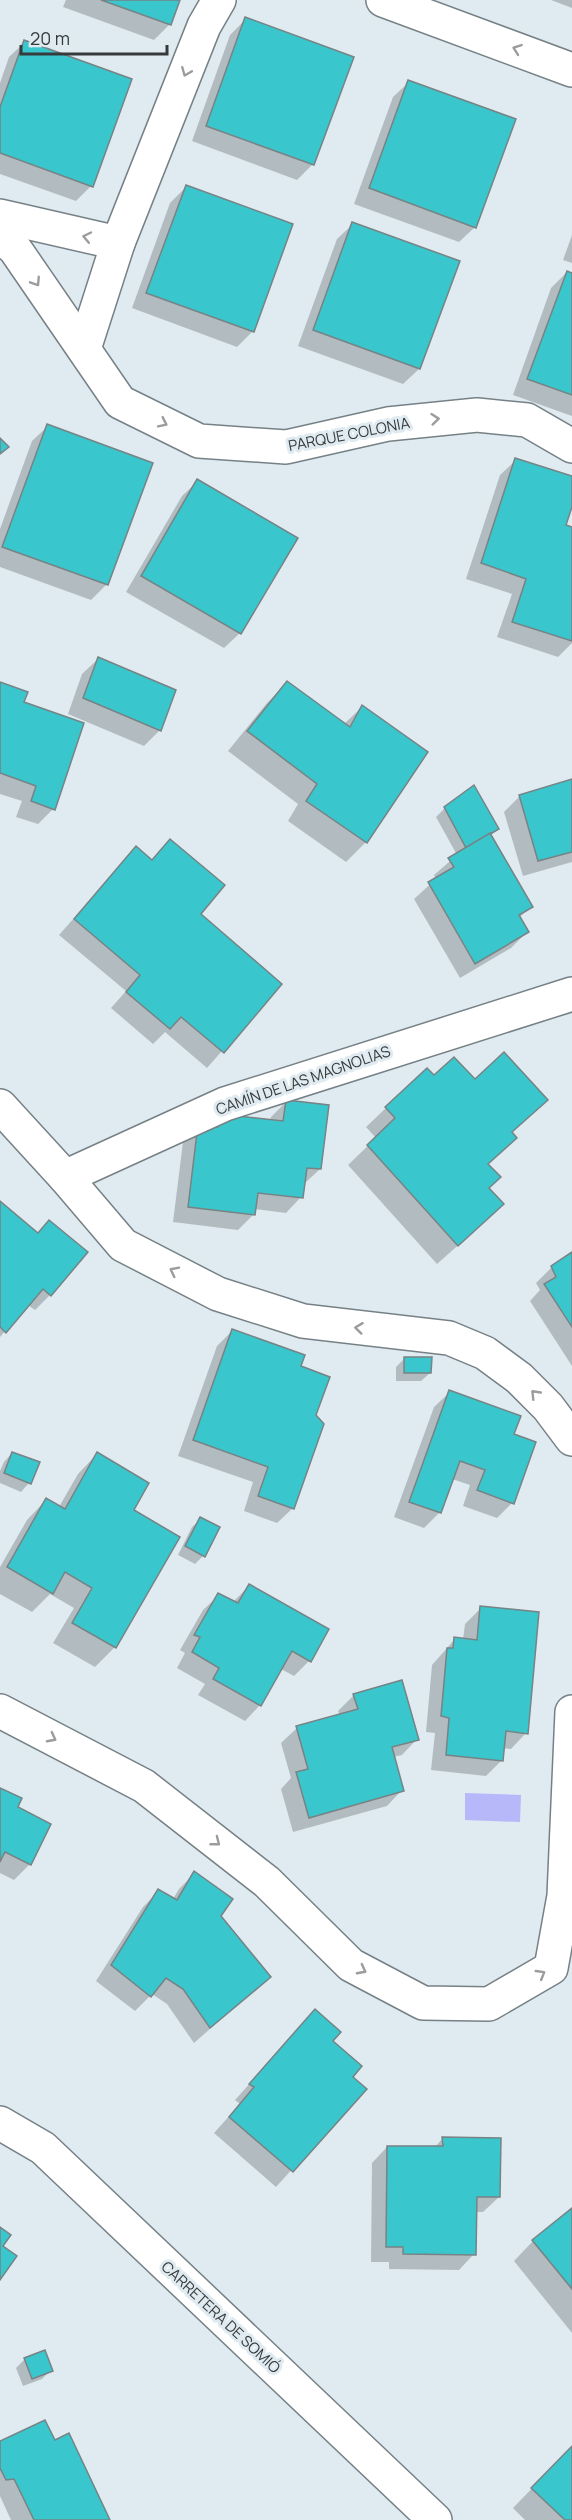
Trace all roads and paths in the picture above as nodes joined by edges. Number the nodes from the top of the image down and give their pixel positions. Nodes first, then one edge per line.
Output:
1 (219, 0) edge
2 (383, 0) edge
3 (572, 70) edge
4 (0, 216) edge
5 (0, 236) edge
6 (118, 243) junction
7 (84, 349) junction
8 (572, 446) edge
9 (572, 994) edge
10 (0, 1106) edge
11 (66, 1178) junction
12 (572, 1439) edge
13 (0, 1711) edge
14 (572, 1713) edge
15 (0, 2122) edge
16 (428, 2518) edge

1 -> 6 street
3 -> 2 street
6 -> 4 street
5 -> 7 street, PARQUE COLONIA
6 - 7 street
7 -> 8 street, PARQUE COLONIA
9 - 11 street, CAMÍN DE LAS MAGNOLIAS
10 - 11 street
12 -> 11 street
13 -> 14 street
15 - 16 street, CARRETERA DE SOMIÓ

